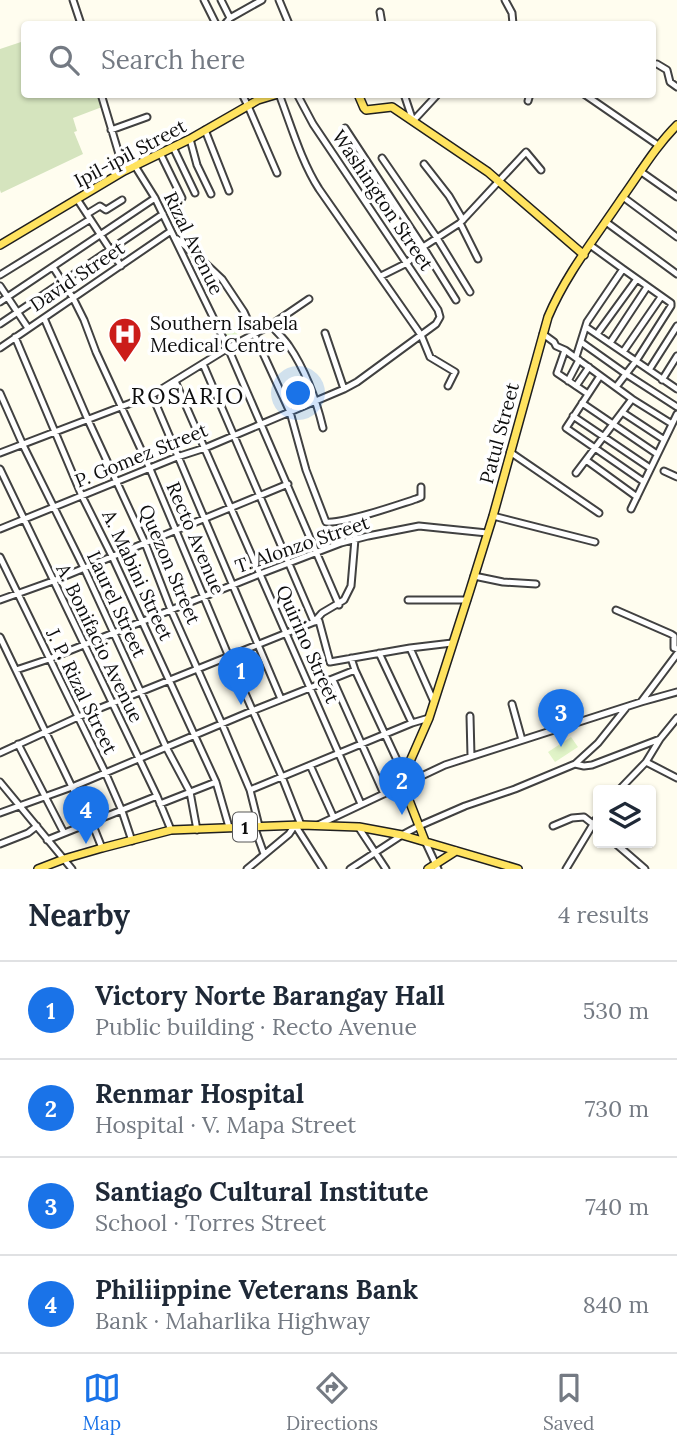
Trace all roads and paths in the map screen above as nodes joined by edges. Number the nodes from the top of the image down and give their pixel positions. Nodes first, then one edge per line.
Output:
1 (73, 0) edge
2 (204, 0) edge
3 (221, 0) edge
4 (244, 0) edge
5 (262, 0) edge
6 (279, 0) edge
7 (505, 0) edge
8 (249, 8) junction
9 (380, 12) dead end
10 (230, 18) junction
11 (80, 21) edge
12 (214, 21) edge
13 (228, 21) edge
14 (288, 21) edge
15 (382, 21) edge
16 (513, 21) edge
17 (657, 64) dead end
18 (677, 87) edge
19 (102, 98) edge
20 (244, 98) edge
21 (265, 98) edge
22 (280, 98) edge
23 (299, 98) edge
24 (359, 98) edge
25 (405, 98) edge
26 (434, 98) edge
27 (590, 98) edge
28 (248, 106) junction
29 (147, 117) dead end
30 (413, 121) junction
31 (677, 125) edge
32 (345, 128) dead end
33 (111, 130) junction
34 (205, 130) junction
35 (667, 135) junction
36 (190, 139) junction
37 (677, 139) edge
38 (658, 145) junction
39 (173, 146) junction
40 (160, 153) junction
41 (382, 158) dead end
42 (424, 164) dead end
43 (135, 166) junction
44 (541, 170) dead end
45 (124, 171) junction
46 (640, 171) junction
47 (277, 173) dead end
48 (500, 181) junction
49 (229, 191) dead end
50 (195, 193) dead end
51 (211, 194) dead end
52 (623, 197) junction
53 (677, 197) edge
54 (155, 198) junction
55 (182, 198) dead end
56 (77, 199) junction
57 (122, 200) dead end
58 (163, 214) junction
59 (88, 217) junction
60 (461, 221) junction
61 (606, 222) junction
62 (100, 234) junction
63 (173, 234) junction
64 (677, 237) edge
65 (437, 238) junction
66 (0, 245) edge
67 (590, 245) junction
68 (423, 247) junction
69 (110, 250) junction
70 (584, 255) junction
71 (478, 259) dead end
72 (407, 263) junction
73 (121, 266) junction
74 (53, 267) junction
75 (623, 269) junction
76 (677, 274) edge
77 (0, 275) edge
78 (381, 276) junction
79 (637, 279) junction
80 (63, 282) junction
81 (0, 286) edge
82 (647, 287) junction
83 (470, 292) dead end
84 (661, 296) junction
85 (8, 297) junction
86 (73, 298) junction
87 (309, 299) dead end
88 (456, 300) dead end
89 (0, 302) edge
90 (18, 312) junction
91 (44, 318) junction
92 (0, 324) edge
93 (436, 324) joint
94 (271, 325) junction
95 (677, 326) edge
96 (586, 327) junction
97 (28, 328) junction
98 (325, 333) dead end
99 (255, 334) junction
100 (543, 334) junction
101 (597, 334) junction
102 (421, 335) junction
103 (15, 337) junction
104 (581, 342) junction
105 (610, 343) junction
106 (0, 348) edge
107 (229, 348) junction
108 (563, 349) junction
109 (623, 352) junction
110 (677, 356) edge
111 (577, 359) junction
112 (636, 361) junction
113 (203, 365) junction
114 (589, 367) junction
115 (649, 370) junction
116 (626, 374) junction
117 (600, 376) junction
118 (662, 380) junction
119 (176, 381) junction
120 (568, 381) junction
121 (448, 386) dead end
122 (576, 386) junction
123 (616, 387) junction
124 (676, 387) edge
125 (344, 389) junction
126 (0, 393) edge
127 (588, 394) junction
128 (152, 395) junction
129 (632, 398) junction
130 (316, 400) junction
131 (582, 403) junction
132 (122, 407) junction
133 (677, 407) edge
134 (290, 412) junction
135 (622, 412) junction
136 (677, 414) edge
137 (573, 416) junction
138 (88, 420) junction
139 (262, 423) junction
140 (613, 424) junction
141 (671, 424) junction
142 (323, 428) dead end
143 (54, 432) junction
144 (233, 435) junction
145 (604, 436) junction
146 (663, 439) junction
147 (23, 445) junction
148 (205, 448) junction
149 (594, 449) junction
150 (510, 452) junction
151 (0, 453) edge
152 (657, 454) junction
153 (177, 457) junction
154 (586, 460) junction
155 (650, 468) junction
156 (0, 469) edge
157 (150, 469) junction
158 (664, 471) dead end
159 (576, 473) dead end
160 (677, 477) edge
161 (117, 481) junction
162 (644, 482) junction
163 (288, 484) junction
164 (421, 487) dead end
165 (260, 495) junction
166 (82, 496) junction
167 (637, 497) junction
168 (53, 507) junction
169 (232, 507) junction
170 (631, 509) dead end
171 (599, 513) dead end
172 (493, 516) junction
173 (204, 518) junction
174 (353, 518) junction
175 (24, 519) junction
176 (0, 529) edge
177 (175, 530) junction
178 (487, 533) junction
179 (355, 539) junction
180 (595, 542) dead end
181 (145, 543) junction
182 (317, 552) junction
183 (113, 556) junction
184 (0, 557) edge
185 (288, 563) junction
186 (83, 568) junction
187 (260, 574) junction
188 (474, 576) junction
189 (53, 581) junction
190 (536, 584) dead end
191 (233, 585) junction
192 (18, 594) junction
193 (204, 597) junction
194 (0, 600) edge
195 (408, 600) dead end
196 (467, 600) junction
197 (338, 605) junction
198 (171, 610) junction
199 (616, 610) dead end
200 (142, 622) junction
201 (314, 622) junction
202 (114, 633) junction
203 (286, 634) junction
204 (0, 637) edge
205 (452, 643) junction
206 (83, 645) junction
207 (259, 645) junction
208 (410, 648) junction
209 (677, 652) edge
210 (379, 653) junction
211 (229, 657) junction
212 (351, 658) junction
213 (49, 659) junction
214 (198, 669) junction
215 (16, 670) junction
216 (355, 670) junction
217 (170, 680) junction
218 (333, 680) junction
219 (311, 688) junction
220 (140, 692) junction
221 (677, 692) edge
222 (281, 699) junction
223 (433, 702) junction
224 (641, 702) junction
225 (111, 704) junction
226 (512, 704) dead end
227 (627, 707) junction
228 (252, 711) junction
229 (470, 716) dead end
230 (78, 717) junction
231 (429, 718) junction
232 (677, 718) edge
233 (412, 723) junction
234 (222, 724) junction
235 (670, 728) junction
236 (45, 731) junction
237 (677, 731) edge
238 (385, 734) junction
239 (195, 735) junction
240 (660, 739) junction
241 (522, 740) junction
242 (18, 744) junction
243 (361, 745) junction
244 (166, 747) junction
245 (0, 753) edge
246 (340, 753) junction
247 (471, 756) junction
248 (139, 758) junction
249 (646, 762) junction
250 (575, 764) junction
251 (310, 765) junction
252 (105, 772) junction
253 (404, 775) junction
254 (282, 777) junction
255 (677, 778) edge
256 (0, 782) edge
257 (216, 782) junction
258 (403, 785) junction
259 (624, 785) edge
260 (72, 787) junction
261 (250, 790) junction
262 (190, 792) junction
263 (384, 794) junction
264 (46, 796) junction
265 (157, 796) junction
266 (160, 803) junction
267 (362, 804) junction
268 (20, 806) junction
269 (122, 811) junction
270 (0, 813) edge
271 (333, 817) junction
272 (92, 823) junction
273 (593, 823) edge
274 (37, 825) junction
275 (298, 825) junction
276 (318, 825) junction
277 (257, 826) junction
278 (419, 826) junction
279 (552, 826) dead end
280 (229, 827) junction
281 (359, 827) junction
282 (593, 829) edge
283 (171, 830) junction
284 (197, 830) junction
285 (64, 833) junction
286 (402, 835) junction
287 (47, 840) junction
288 (132, 841) junction
289 (425, 841) junction
290 (0, 844) edge
291 (102, 848) junction
292 (621, 848) edge
293 (456, 851) junction
294 (376, 852) junction
295 (264, 854) junction
296 (64, 859) junction
297 (639, 863) junction
298 (437, 866) edge
299 (249, 868) edge
300 (513, 868) edge
301 (38, 869) edge
302 (72, 869) edge
303 (323, 869) edge
304 (350, 869) edge
305 (386, 869) edge
306 (428, 869) edge
307 (566, 869) edge
308 (634, 869) edge
309 (645, 869) edge

1 - 11 street
2 - 12 street
3 - 10 street
4 - 8 street
5 - 8 street
6 - 14 street
7 - 16 street
8 - 10 street
9 - 15 street
10 - 13 street
17 - 18 street
19 - 33 street
20 - 28 street
21 - 28 main road, Ipil-ipil Street
22 - 78 street
23 - 72 street, Washington Street
24 - 30 main road
25 - 30 street
26 - 30 street
27 - 38 street
28 - 34 main road, Ipil-ipil Street
28 - 47 street
29 - 33 street
30 - 48 main road
31 - 35 main road, Patul Street
32 - 68 street
33 - 45 street
34 - 36 main road, Ipil-ipil Street
34 - 49 street
35 - 37 street
35 - 38 main road, Patul Street
36 - 39 main road, Ipil-ipil Street
36 - 51 street
38 - 46 main road, Patul Street
39 - 40 main road, Ipil-ipil Street
39 - 50 street
40 - 43 main road, Ipil-ipil Street
40 - 55 street
41 - 65 street
42 - 60 street
43 - 45 main road, Ipil-ipil Street
43 - 54 street, Rizal Avenue
44 - 48 street
45 - 56 main road, Ipil-ipil Street
46 - 52 main road, Patul Street
46 - 53 street
48 - 60 street
48 - 70 main road
52 - 61 main road, Patul Street
52 - 64 street
54 - 58 street, Rizal Avenue
54 - 62 street
56 - 59 street
56 - 66 main road, Ipil-ipil Street
57 - 59 street
58 - 63 street, Rizal Avenue
58 - 69 street
59 - 62 street
59 - 77 street
60 - 65 street
60 - 71 street
61 - 67 main road, Patul Street
61 - 76 street
62 - 69 street
62 - 74 street
63 - 73 street, David Street
63 - 99 street
63 - 107 street, Rizal Avenue
65 - 68 street
65 - 83 street
67 - 70 main road, Patul Street
67 - 75 street
68 - 72 street
68 - 88 street
69 - 73 street
69 - 80 street
70 - 100 main road, Patul Street
72 - 78 street
72 - 93 street, Washington Street
73 - 86 street, David Street
74 - 80 street, Recto Avenue
74 - 85 street
75 - 79 street
75 - 96 street
78 - 102 street
79 - 82 street
79 - 101 street
80 - 86 street, Recto Avenue
80 - 90 street
81 - 85 street
82 - 84 street
82 - 105 street
84 - 109 street
84 - 112 street
85 - 89 street
85 - 90 street
86 - 91 street, David Street
86 - 132 street, Recto Avenue
87 - 94 street
90 - 92 street
90 - 97 street
91 - 97 street, David Street
91 - 138 street, Quezon Street
93 - 102 street, P. Gomez Street
94 - 99 street
94 - 130 street
95 - 115 street
96 - 101 street
96 - 104 street
97 - 103 street, David Street
98 - 125 street
99 - 107 street
99 - 134 street
100 - 108 street
100 - 150 main road, Patul Street
101 - 105 street
102 - 121 street
102 - 125 street, P. Gomez Street
103 - 106 street, David Street
103 - 143 street, A. Mabini Street
104 - 111 street
104 - 116 street
105 - 109 street
107 - 113 street
107 - 139 street, Rizal Avenue
108 - 111 street
108 - 120 street
109 - 112 street
110 - 118 street
111 - 114 street
111 - 120 street
112 - 115 street
112 - 116 street
113 - 119 street
113 - 144 street
114 - 117 street
114 - 122 street
115 - 118 street
116 - 123 street
116 - 133 street
117 - 123 street
117 - 127 street
118 - 124 street
119 - 128 street
119 - 148 street, Quirino Street
120 - 122 street
122 - 127 street
123 - 129 street
125 - 130 street, P. Gomez Street
126 - 147 street, Laurel Street
127 - 131 street
128 - 132 street
128 - 153 street
129 - 135 street
129 - 141 street
130 - 134 street, P. Gomez Street
130 - 142 street
131 - 137 street
131 - 140 street
132 - 138 street
132 - 157 street, Recto Avenue
134 - 139 street, P. Gomez Street
134 - 174 street
135 - 140 street
135 - 146 street
136 - 141 street
137 - 145 street
137 - 149 street
138 - 143 street
138 - 161 street, Quezon Street
139 - 144 street, P. Gomez Street
139 - 163 street, Rizal Avenue
140 - 145 street
140 - 152 street
141 - 146 street
143 - 147 street
143 - 166 street, A. Mabini Street
144 - 148 street, P. Gomez Street
144 - 165 street
145 - 149 street
145 - 155 street
146 - 152 street
147 - 151 street
147 - 168 street, Laurel Street
148 - 153 street, P. Gomez Street
148 - 169 street, Quirino Street
149 - 154 street
149 - 162 street
150 - 171 street
150 - 172 main road, Patul Street
152 - 155 street
153 - 157 street, P. Gomez Street
153 - 173 street
154 - 159 street
154 - 167 street
155 - 162 street
156 - 175 street, A. Bonifacio Avenue
157 - 161 street, P. Gomez Street
157 - 177 street, Recto Avenue
158 - 160 street
161 - 166 street, P. Gomez Street
161 - 181 street, Quezon Street
162 - 167 street
163 - 165 street
163 - 182 street, Rizal Avenue
164 - 174 street
165 - 169 street
165 - 185 street
166 - 168 street, P. Gomez Street
166 - 183 street, A. Mabini Street
167 - 170 street
168 - 175 street, P. Gomez Street
168 - 186 street, Laurel Street
169 - 173 street
169 - 187 street, Quirino Street
172 - 178 main road, Patul Street
172 - 180 street
173 - 177 street
173 - 191 street
174 - 179 street
175 - 176 street, P. Gomez Street
175 - 189 street, A. Bonifacio Avenue
177 - 181 street
177 - 193 street, Recto Avenue
178 - 179 street, T. Alonzo Street
178 - 188 main road, Patul Street
179 - 182 street, T. Alonzo Street
179 - 197 street
181 - 183 street
181 - 198 street, Quezon Street
182 - 185 street, T. Alonzo Street
182 - 197 street, Rizal Avenue
183 - 186 street
183 - 200 street, A. Mabini Street
184 - 192 street, J. P. Rizal Street
185 - 187 street, T. Alonzo Street
185 - 201 street
186 - 189 street
186 - 202 street, Laurel Street
187 - 191 street, T. Alonzo Street
187 - 203 street, Quirino Street
188 - 190 street
188 - 196 main road, Patul Street
189 - 192 street
189 - 206 street, A. Bonifacio Avenue
191 - 193 street, T. Alonzo Street
191 - 207 street
192 - 194 street
192 - 213 street, J. P. Rizal Street
193 - 198 street, T. Alonzo Street
193 - 211 street, Recto Avenue
195 - 196 street
196 - 205 main road, Patul Street
197 - 201 street
198 - 200 street, T. Alonzo Street
198 - 214 street, Quezon Street
199 - 209 street
200 - 202 street, T. Alonzo Street
200 - 217 street, A. Mabini Street
201 - 203 street
201 - 212 street
202 - 206 street, T. Alonzo Street
202 - 220 street, Laurel Street
203 - 207 street
203 - 219 street, Quirino Street
204 - 215 street
205 - 208 street
205 - 223 main road, Patul Street
206 - 213 street, T. Alonzo Street
206 - 225 street, A. Bonifacio Avenue
207 - 211 street
207 - 222 street
208 - 210 street
208 - 223 street
209 - 224 street
210 - 212 street
210 - 233 street
211 - 214 street
211 - 228 street, Recto Avenue
212 - 216 street
213 - 215 street, T. Alonzo Street
213 - 230 street, J. P. Rizal Street
214 - 217 street
214 - 234 street, Quezon Street
215 - 236 street
216 - 218 street
216 - 238 street
217 - 220 street
217 - 239 street, A. Mabini Street
218 - 219 street
218 - 243 street
219 - 222 street
219 - 246 street, Quirino Street
220 - 225 street
220 - 244 street, Laurel Street
221 - 224 street
222 - 228 street
223 - 231 main road, Patul Street
224 - 227 street
225 - 230 street
225 - 248 street, A. Bonifacio Avenue
226 - 241 street
227 - 241 street
227 - 250 street
228 - 234 street
228 - 254 street, Recto Avenue
229 - 247 street
230 - 236 street
230 - 252 street, J. P. Rizal Street
231 - 233 street
231 - 253 main road, Patul Street
232 - 235 street
233 - 238 street
234 - 239 street
234 - 261 street, Quezon Street
235 - 237 street
235 - 240 street
236 - 242 street
236 - 260 street
238 - 243 street
238 - 253 street
239 - 244 street
239 - 257 street, A. Mabini Street
240 - 249 street
240 - 250 street
241 - 247 street
242 - 245 street
242 - 264 street
243 - 246 street
243 - 263 street
244 - 248 street
244 - 262 street, Laurel Street
246 - 251 street
246 - 267 street, Quirino Street
247 - 258 street
248 - 252 street
248 - 265 street, A. Bonifacio Avenue
249 - 255 street
249 - 259 street
250 - 278 street
251 - 254 street
251 - 271 street
252 - 260 street
252 - 269 street, J. P. Rizal Street
253 - 258 main road, Patul Street
254 - 261 street
254 - 275 street, Recto Avenue
256 - 268 street
257 - 262 street
257 - 280 street, A. Mabini Street
258 - 263 street
258 - 278 main road
260 - 264 street
260 - 272 street
261 - 277 street, Quezon Street
262 - 266 street
262 - 284 street, Laurel Street
263 - 267 street
264 - 268 street
264 - 285 street
265 - 266 street, A. Bonifacio Avenue
265 - 269 street
266 - 283 street, A. Bonifacio Avenue
267 - 271 street
268 - 270 street
268 - 274 street
269 - 272 street
269 - 288 street, J. P. Rizal Street
271 - 276 street
272 - 285 street
272 - 291 street
273 - 279 street
274 - 287 street
274 - 290 street
275 - 276 main road, 1
275 - 277 main road, 1
275 - 295 street
275 - 303 street, Recto Avenue
276 - 281 main road, 1
277 - 280 main road, 1
277 - 295 street, Quezon Street
278 - 286 street
278 - 289 main road
280 - 284 main road, 1
281 - 286 main road, 1
281 - 294 street
282 - 307 street
283 - 284 main road, 1
283 - 288 main road, 1
285 - 287 street
286 - 289 main road, 1
286 - 294 street
287 - 296 street
288 - 291 main road, 1
289 - 293 main road, 1
289 - 298 street
291 - 296 main road, 1
292 - 297 street
293 - 298 main road
293 - 300 main road, 1
294 - 304 street
294 - 305 street
295 - 299 street
296 - 301 main road, 1
296 - 302 street
297 - 308 street
297 - 309 street
298 - 306 main road

